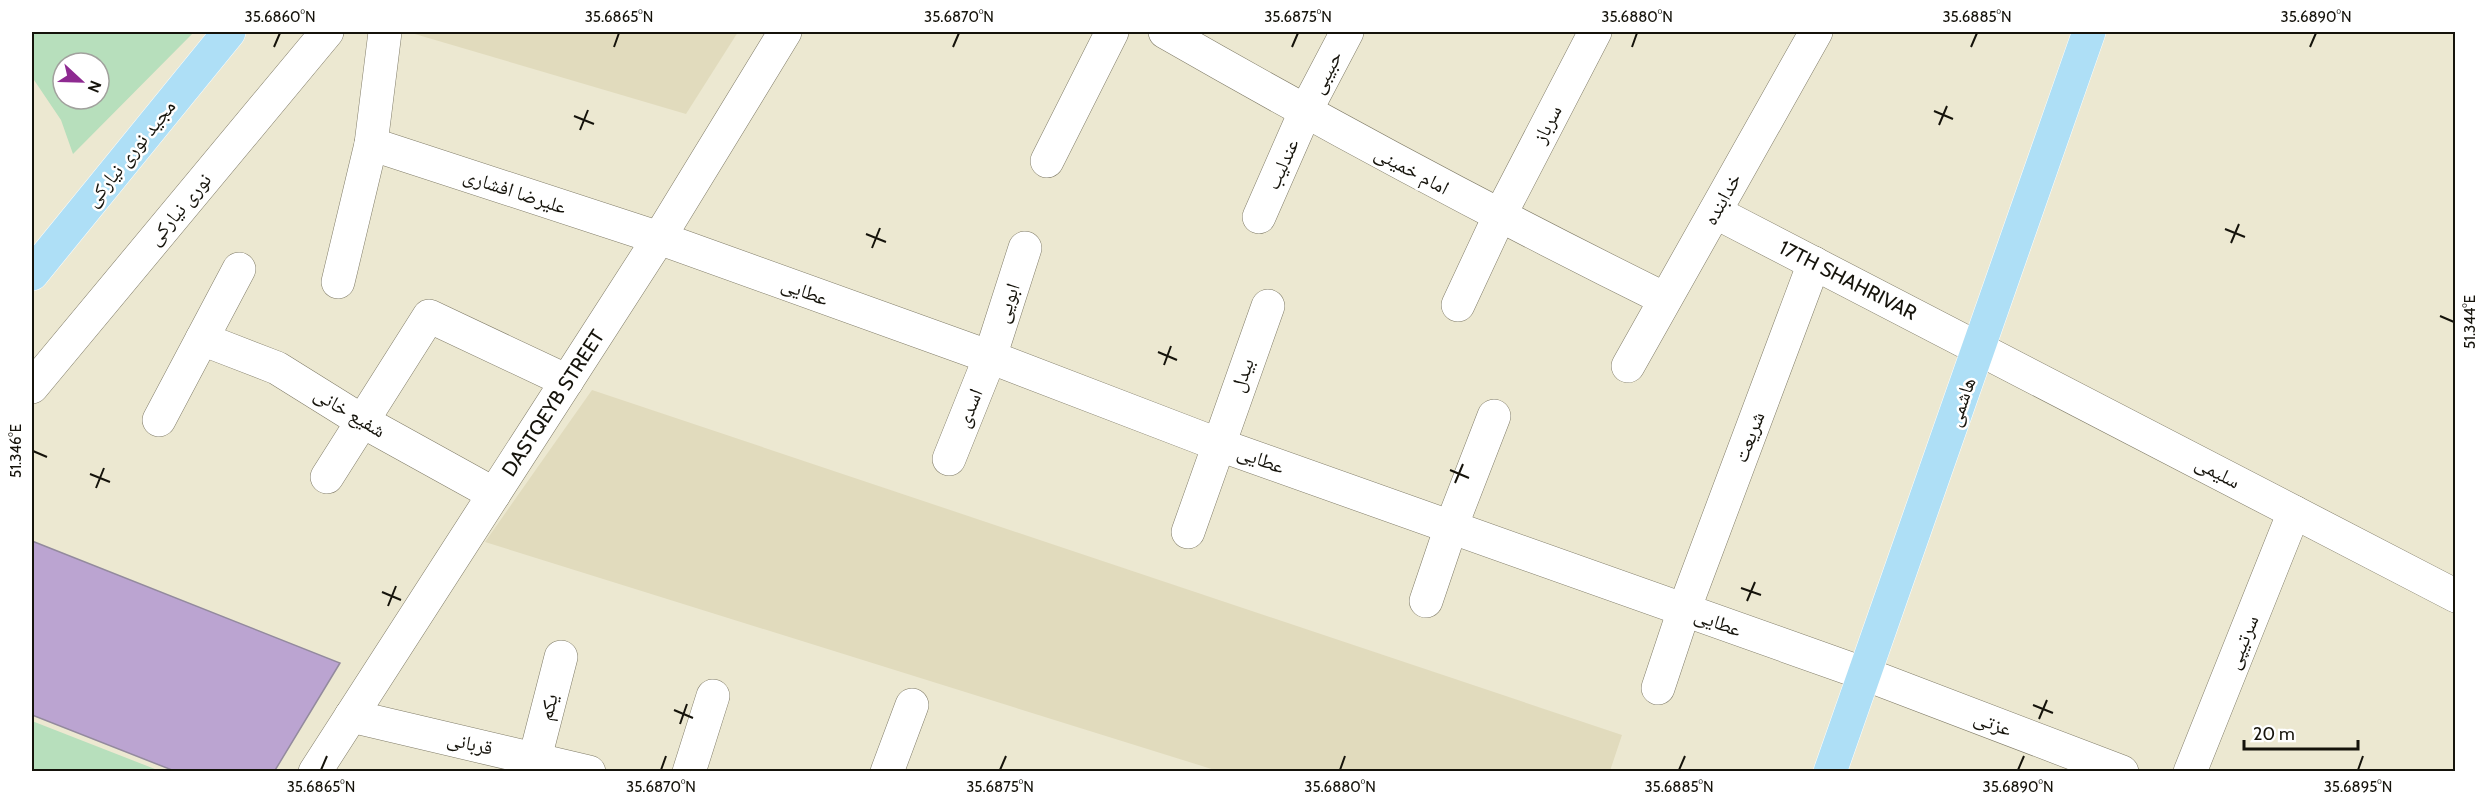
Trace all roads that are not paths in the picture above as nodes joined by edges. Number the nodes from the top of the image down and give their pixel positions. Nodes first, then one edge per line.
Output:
1 (229, 32) edge
2 (327, 32) edge
3 (385, 32) edge
4 (785, 32) edge
5 (1112, 32) edge
6 (1165, 32) edge
7 (1347, 32) edge
8 (1595, 32) edge
9 (1816, 32) edge
10 (2089, 32) edge
11 (1305, 112) junction
12 (371, 144) junction
13 (1047, 161) dead end
14 (1715, 212) junction
15 (1259, 217) dead end
16 (1499, 217) junction
17 (658, 238) junction
18 (1025, 248) dead end
19 (1814, 263) junction
20 (239, 269) dead end
21 (32, 274) edge
22 (338, 282) dead end
23 (1665, 299) junction
24 (1458, 305) dead end
25 (1268, 306) dead end
26 (202, 339) junction
27 (1980, 348) junction
28 (990, 357) junction
29 (1628, 366) dead end
30 (567, 381) junction
31 (32, 387) edge
32 (1494, 416) dead end
33 (159, 420) dead end
34 (362, 421) junction
35 (1217, 444) junction
36 (948, 459) dead end
37 (327, 477) dead end
38 (494, 494) junction
39 (2294, 512) junction
40 (1450, 527) junction
41 (1188, 532) dead end
42 (2456, 596) edge
43 (1426, 601) dead end
44 (1684, 610) junction
45 (561, 657) dead end
46 (1865, 675) junction
47 (1658, 688) dead end
48 (712, 696) dead end
49 (912, 705) dead end
50 (351, 716) junction
51 (536, 758) junction
52 (315, 771) edge
53 (589, 771) edge
54 (689, 771) edge
55 (886, 771) edge
56 (1830, 771) edge
57 (2122, 771) edge
58 (2190, 771) edge

1 - 21 main road, مجید نوری نیارکی
2 - 31 street, نوری نیارکی
3 - 12 street
4 - 17 street, DASTQEYB STREET
5 - 13 street
6 - 11 street, امام خمینی
7 - 11 street, حبیبی
8 - 16 street, سرباز
9 - 14 street, خدابنده
10 - 27 main road, هاشمی
11 - 15 street, عندلیب
11 - 16 street, امام خمینی
12 - 17 street, علیرضا افشاری
12 - 22 street
14 - 19 street, 17TH SHAHRIVAR
14 - 23 street, خدابنده
16 - 23 street, امام خمینی
16 - 24 street, سرباز
17 - 28 street, عطایی
17 - 30 street, DASTQEYB STREET
18 - 28 street, ابویی
19 - 27 street, 17TH SHAHRIVAR
19 - 44 street, شریعت
20 - 26 street
23 - 29 street, خدابنده
25 - 35 street, بیدل
26 - 33 street
26 - 34 street, شفیع خانی
27 - 39 street, سلیمی
27 - 46 main road, هاشمی
28 - 35 street, عطایی
28 - 36 street, اسدی
30 - 34 street
30 - 38 street, DASTQEYB STREET
32 - 40 street
34 - 37 street
34 - 38 street, شفیع خانی
35 - 40 street, عطایی
35 - 41 street, بیدل
38 - 50 street, DASTQEYB STREET
39 - 42 street, سلیمی
39 - 58 street, سرتیپی
40 - 43 street
40 - 44 street, عطایی
44 - 46 street, عطایی
44 - 47 street, شریعت
45 - 51 street, یکم
46 - 56 main road, هاشمی
46 - 57 street, عزتی
48 - 54 street
49 - 55 street
50 - 51 street, قربانی
50 - 52 street, DASTQEYB STREET
51 - 53 street, قربانی

